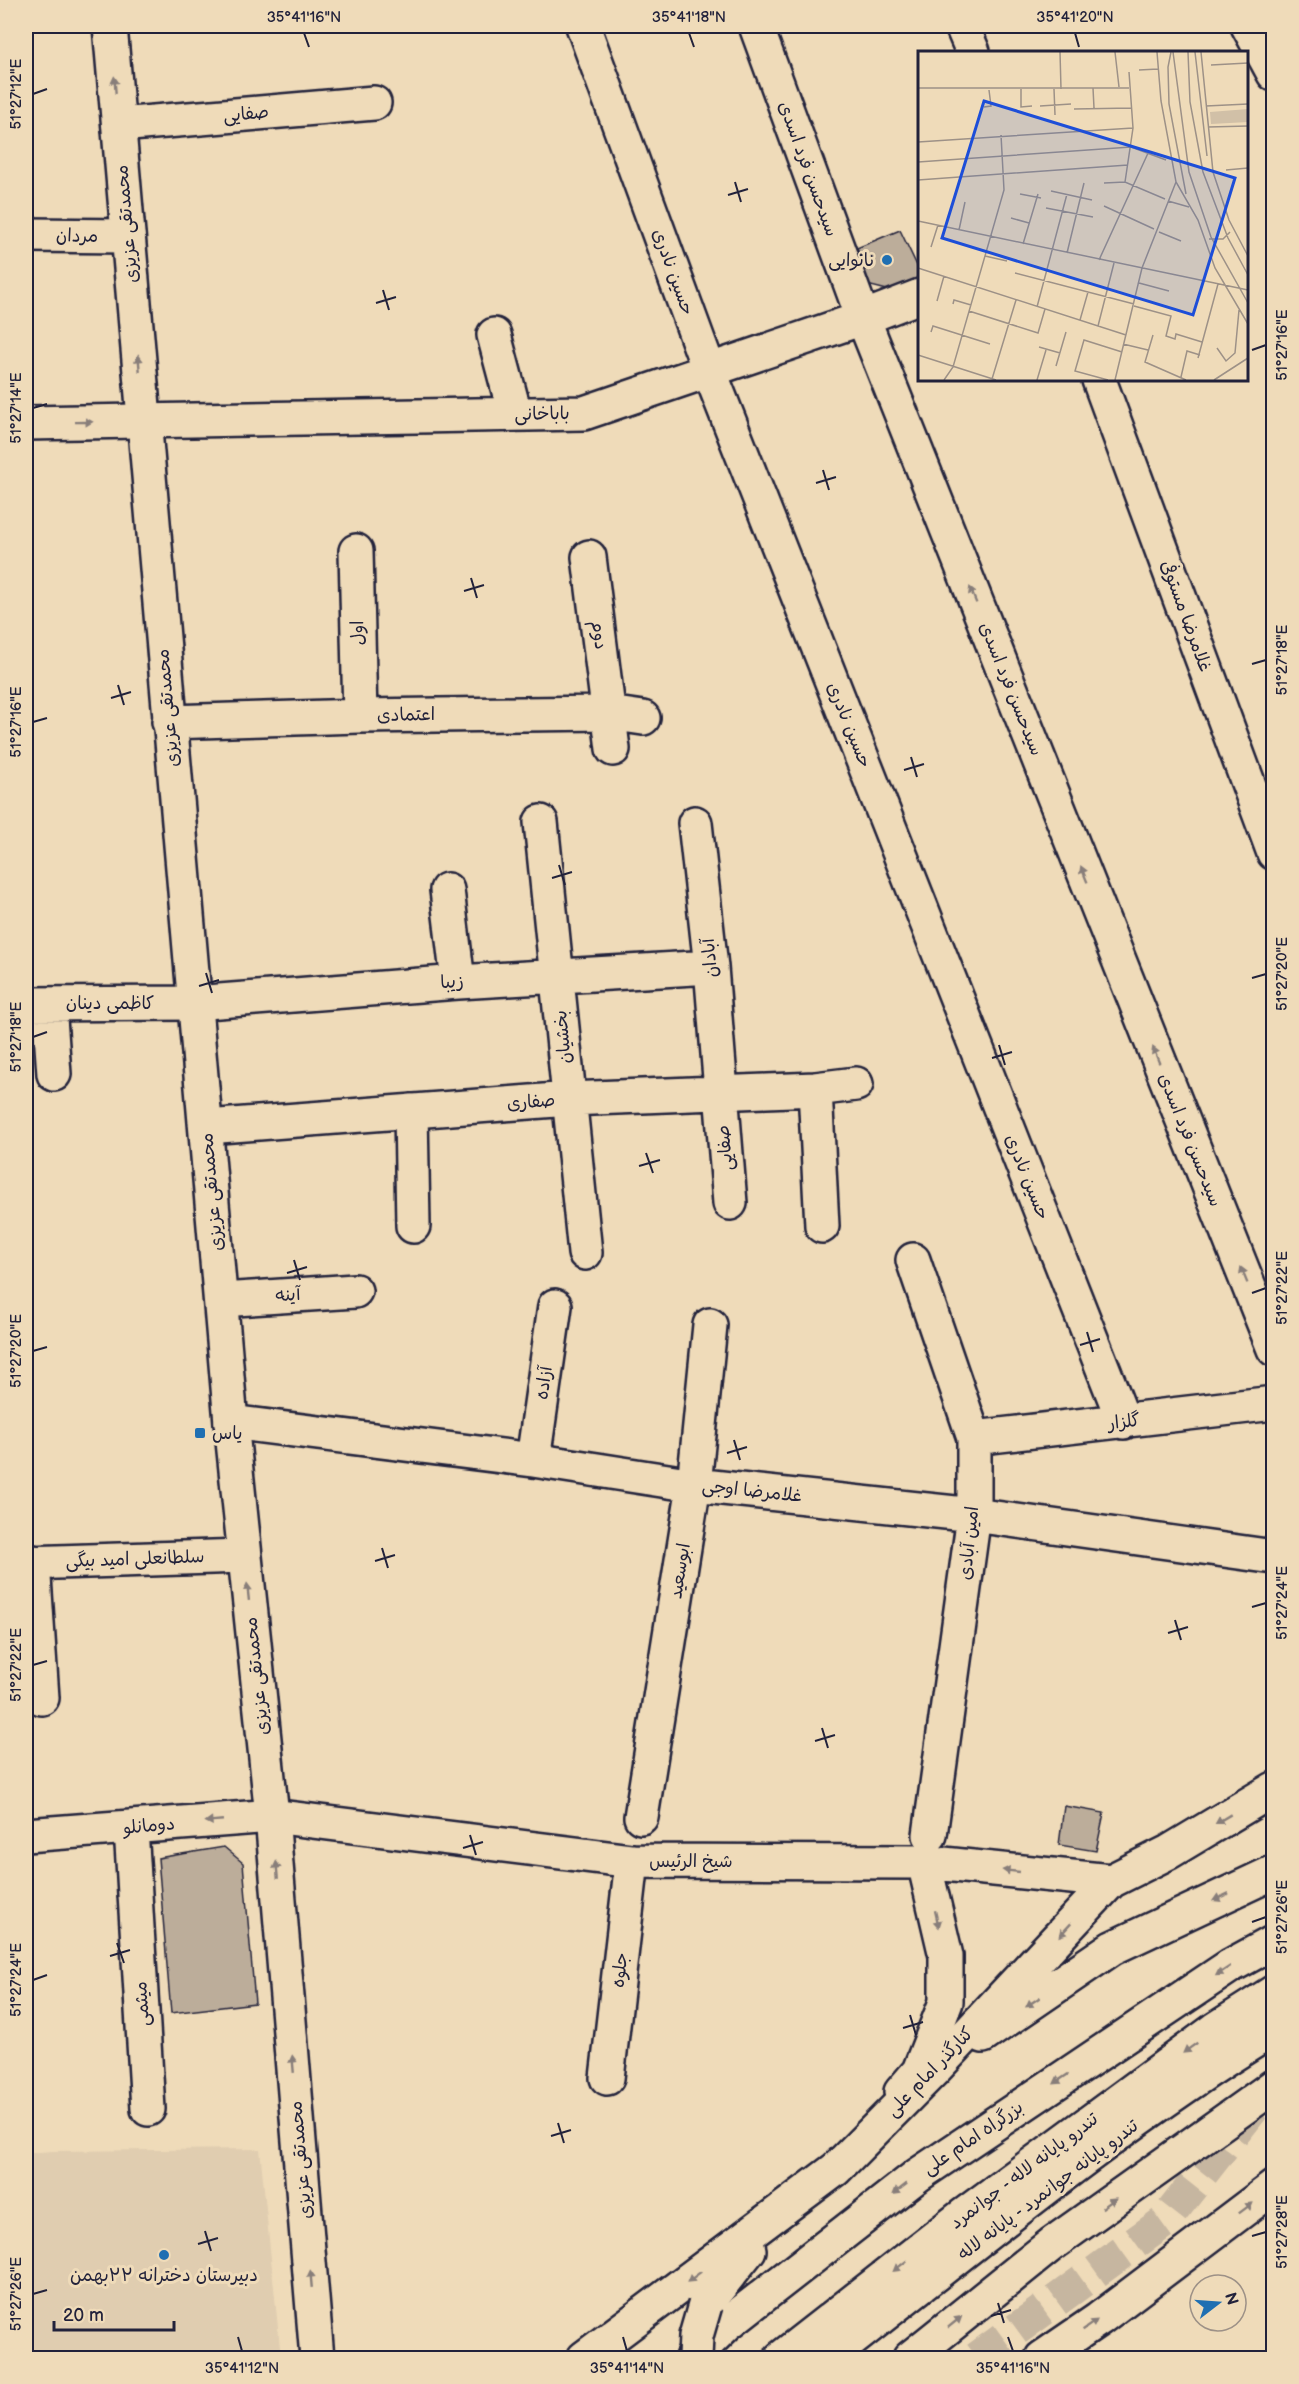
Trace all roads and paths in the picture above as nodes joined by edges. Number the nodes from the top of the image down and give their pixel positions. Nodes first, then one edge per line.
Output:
1 (110, 26) edge
2 (583, 26) edge
3 (756, 26) edge
4 (962, 26) edge
5 (1248, 26) edge
6 (973, 51) edge
7 (1274, 74) edge
8 (374, 103) dead end
9 (119, 125) junction
10 (26, 235) edge
11 (128, 236) junction
12 (918, 297) edge
13 (863, 318) junction
14 (494, 335) dead end
15 (709, 370) junction
16 (1099, 381) edge
17 (515, 414) junction
18 (144, 421) junction
19 (26, 423) edge
20 (356, 551) dead end
21 (589, 557) dead end
22 (609, 713) junction
23 (360, 716) junction
24 (643, 718) dead end
25 (169, 722) junction
26 (613, 749) dead end
27 (540, 822) dead end
28 (695, 823) dead end
29 (1274, 853) edge
30 (447, 890) dead end
31 (711, 967) junction
32 (557, 975) junction
33 (458, 982) junction
34 (194, 1003) junction
35 (37, 1004) edge
36 (54, 1074) dead end
37 (856, 1084) dead end
38 (815, 1089) junction
39 (721, 1094) junction
40 (568, 1099) junction
41 (411, 1111) junction
42 (207, 1127) junction
43 (730, 1203) dead end
44 (413, 1226) dead end
45 (822, 1226) dead end
46 (585, 1253) dead end
47 (912, 1260) dead end
48 (355, 1291) dead end
49 (220, 1300) junction
50 (555, 1306) dead end
51 (710, 1325) dead end
52 (1274, 1349) edge
53 (1274, 1402) edge
54 (231, 1422) junction
55 (1124, 1422) junction
56 (974, 1438) junction
57 (533, 1460) junction
58 (694, 1485) junction
59 (974, 1515) junction
60 (244, 1556) junction
61 (1274, 1557) edge
62 (29, 1563) edge
63 (42, 1698) dead end
64 (1274, 1789) edge
65 (272, 1816) junction
66 (641, 1817) dead end
67 (131, 1828) junction
68 (26, 1835) edge
69 (927, 1848) junction
70 (632, 1861) junction
71 (1274, 1872) edge
72 (1111, 1881) junction
73 (1274, 1942) edge
74 (1274, 1992) edge
75 (1274, 2029) edge
76 (933, 2070) junction
77 (607, 2078) dead end
78 (1274, 2086) edge
79 (148, 2109) dead end
80 (836, 2169) junction
81 (1274, 2187) edge
82 (778, 2213) junction
83 (320, 2349) edge
84 (584, 2358) edge
85 (693, 2358) edge
86 (781, 2358) edge
87 (829, 2358) edge
88 (910, 2358) edge
89 (1042, 2358) edge

9 -> 1 main road, محمدتقی عزیزی
2 - 15 main road, حسین نادری
3 - 13 main road, سیدحسن فرد اسدی
4 - 6 main road
5 - 7 main road
8 - 9 main road, صفایی
9 - 11 main road, محمدتقی عزیزی
10 - 11 main road, مردان
18 -> 11 main road, محمدتقی عزیزی
12 - 13 main road, باباخانی
13 - 15 main road, باباخانی
52 -> 13 main road, سیدحسن فرد اسدی
14 - 17 main road
15 - 17 main road, باباخانی
15 - 55 main road, حسین نادری
16 - 29 main road, غلامرضا مستوفی
17 - 18 main road, باباخانی
19 -> 18 main road, باباخانی
18 - 25 main road, محمدتقی عزیزی
20 - 23 main road, اول
21 - 22 main road, دوم
22 - 23 main road, اعتمادی
22 - 24 main road, اعتمادی
22 - 26 main road, دوم
23 - 25 main road, اعتمادی
25 - 34 main road, محمدتقی عزیزی
27 - 32 main road, بخشیان
28 - 31 main road, آبادان
30 - 33 main road
31 - 32 main road, زیبا
31 - 39 main road, آبادان
32 - 33 main road, زیبا
32 - 40 main road, بخشیان
33 - 34 main road, زیبا
34 - 35 main road, کاظمی دینان
34 - 42 main road, محمدتقی عزیزی
35 - 36 main road
37 - 38 main road, صفاری
38 - 39 main road, صفاری
38 - 45 main road
39 - 40 main road, صفاری
39 - 43 main road, صفایی
40 - 41 main road, صفاری
40 - 46 main road, بخشیان
41 - 42 main road, صفاری
41 - 44 main road
42 - 49 main road, محمدتقی عزیزی
47 - 56 main road, امین آبادی
48 - 49 main road, آینه
49 - 54 main road, محمدتقی عزیزی
50 - 57 main road, آزاده
51 - 58 main road, ابوسعید
53 - 55 main road, گلزار
54 - 57 main road, غلامرضا اوجی
54 - 60 main road, محمدتقی عزیزی
55 - 56 main road, گلزار
56 - 59 main road, امین آبادی
57 - 58 main road, غلامرضا اوجی
58 - 59 main road, غلامرضا اوجی
58 - 66 main road, ابوسعید
59 - 61 main road, غلامرضا اوجی
59 - 69 main road, امین آبادی
60 - 62 main road, سلطانعلی امید بیگی
65 -> 60 main road, محمدتقی عزیزی
62 - 63 main road
64 -> 72 main road, کنارگذر امام علی
65 -> 67 main road, دومانلو
65 - 70 main road, شیخ الرئیس
83 -> 65 main road, محمدتقی عزیزی
67 - 68 main road, دومانلو
67 - 79 main road, میثمی
69 - 70 main road, شیخ الرئیس
72 -> 69 main road, شیخ الرئیس
69 -> 80 main road
70 - 77 main road, جلوه
71 -> 76 main road
72 -> 76 main road, کنارگذر امام علی
73 -> 85 main road, بزرگراه امام علی
74 -> 86 main road, تندرو پایانه لاله - جوانمرد
75 - 87 main road, تندرو پایانه جوانمرد - پایانه لاله
76 - 80 main road, کنارگذر امام علی
88 -> 78 main road
80 - 82 main road, کنارگذر امام علی
89 -> 81 main road
82 -> 84 main road, کنارگذر امام علی
82 - 85 main road, bridge

